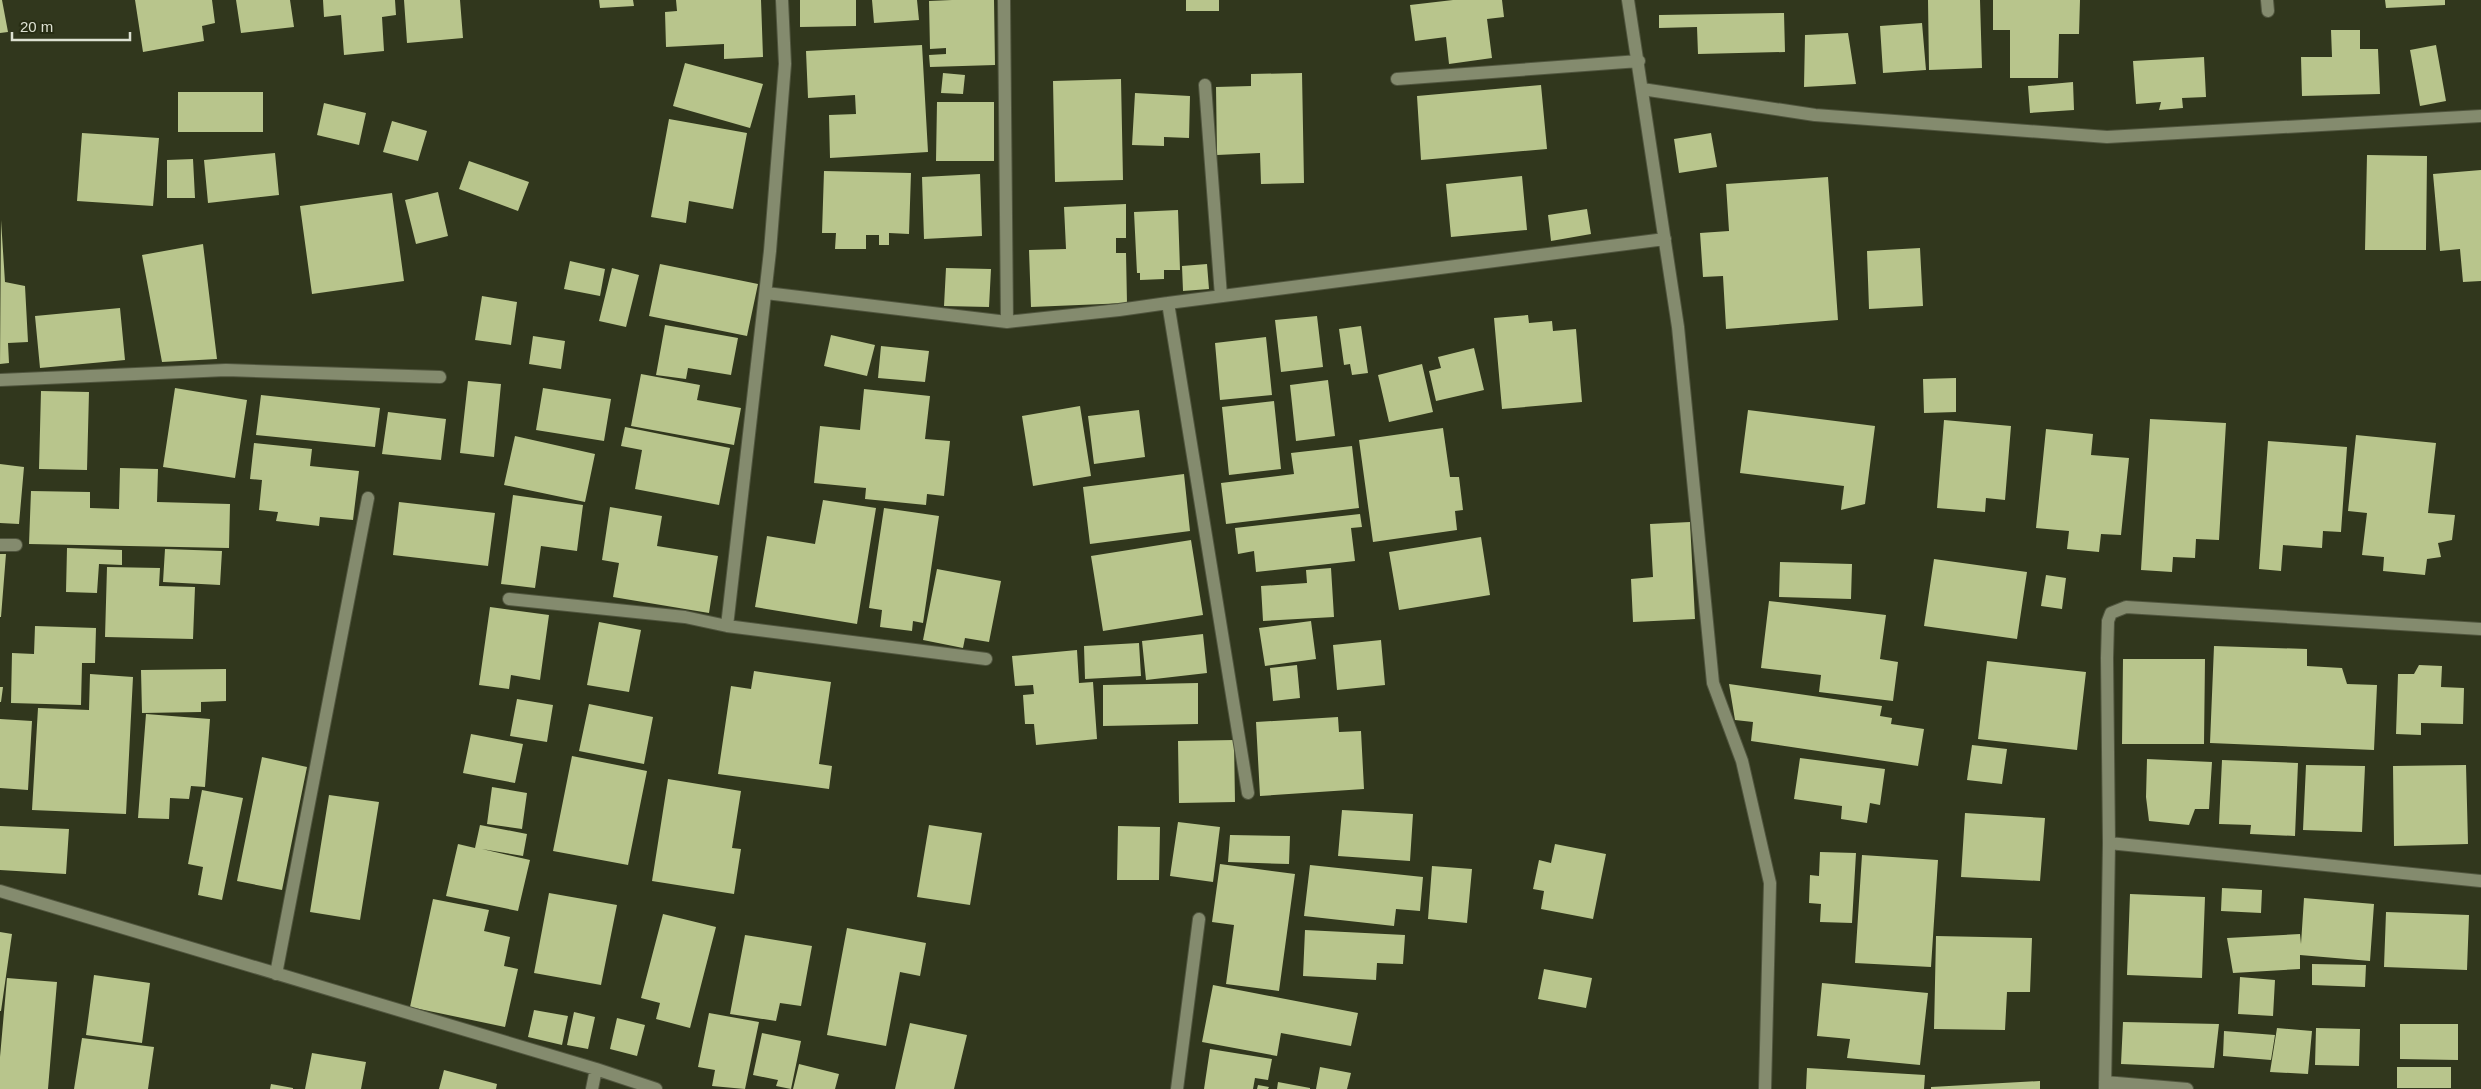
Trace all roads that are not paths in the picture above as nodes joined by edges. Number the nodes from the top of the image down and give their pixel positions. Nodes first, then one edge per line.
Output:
1 (782, 0) edge
2 (1004, 0) edge
3 (1628, 0) edge
4 (1639, 61) junction
5 (1397, 79) dead end
6 (1205, 85) dead end
7 (1642, 89) junction
8 (2481, 116) edge
9 (1665, 239) junction
10 (766, 293) junction
11 (1221, 296) junction
12 (1168, 303) junction
13 (1007, 322) junction
14 (440, 377) dead end
15 (0, 380) edge
16 (368, 498) dead end
17 (0, 545) edge
18 (16, 545) dead end
19 (509, 599) dead end
20 (727, 626) junction
21 (2481, 629) edge
22 (986, 659) dead end
23 (1248, 793) dead end
24 (2109, 843) junction
25 (2481, 880) edge
26 (0, 891) edge
27 (1199, 918) dead end
28 (276, 974) junction
29 (596, 1069) junction
30 (2105, 1086) edge
31 (592, 1089) edge
32 (656, 1089) edge
33 (1177, 1089) edge
34 (1765, 1089) edge
35 (2187, 1089) edge

1 - 10 street
2 - 13 street
3 - 4 street
4 - 5 street
4 - 7 street
6 - 11 street
7 - 8 street
7 - 9 street
9 - 11 street
9 - 34 street
10 - 13 street
10 - 20 street
11 - 12 street
12 - 13 street
12 - 23 street
14 - 15 street
16 - 28 street
17 - 18 street
19 - 20 street
20 - 22 street
21 - 24 street
24 - 25 street
24 - 30 street
26 - 28 street
27 - 33 street
28 - 29 street
29 - 31 street
29 - 32 street
30 - 35 street

